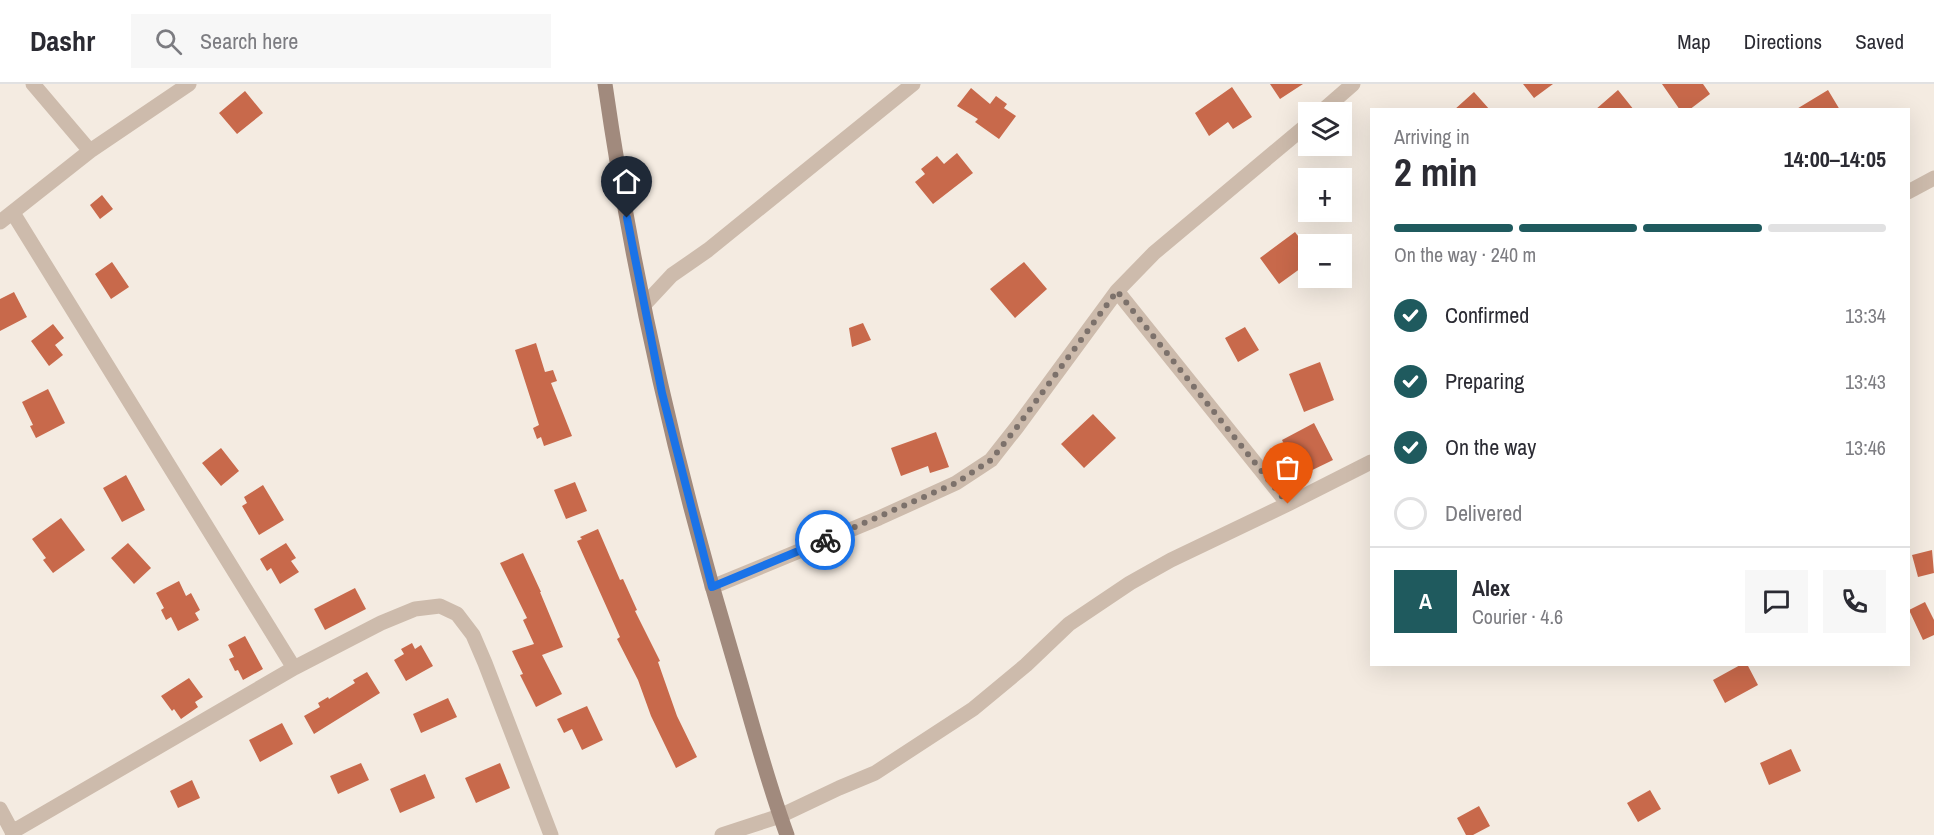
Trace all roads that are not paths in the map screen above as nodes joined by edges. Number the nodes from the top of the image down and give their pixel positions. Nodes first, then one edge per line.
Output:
1 (33, 84) edge
2 (189, 84) edge
3 (605, 84) edge
4 (913, 84) edge
5 (1353, 84) edge
6 (1332, 102) edge
7 (1298, 132) edge
8 (90, 151) junction
9 (1934, 178) edge
10 (1910, 191) edge
11 (6, 218) edge
12 (1117, 291) junction
13 (644, 305) junction
14 (1370, 463) edge
15 (1288, 504) junction
16 (712, 587) junction
17 (294, 668) junction
18 (0, 809) edge
19 (780, 816) junction
20 (13, 834) edge
21 (551, 835) edge
22 (722, 835) edge
23 (787, 835) edge

1 - 8 street
2 - 8 street
3 - 13 main road
4 - 13 street
5 - 6 street
7 - 12 street
8 - 11 street
9 - 10 street
11 - 17 street
12 - 15 street
12 - 16 street
13 - 16 main road
14 - 15 street
15 - 19 street
16 - 19 main road
17 - 20 street
17 - 21 street
18 - 20 street
19 - 22 street
19 - 23 main road

